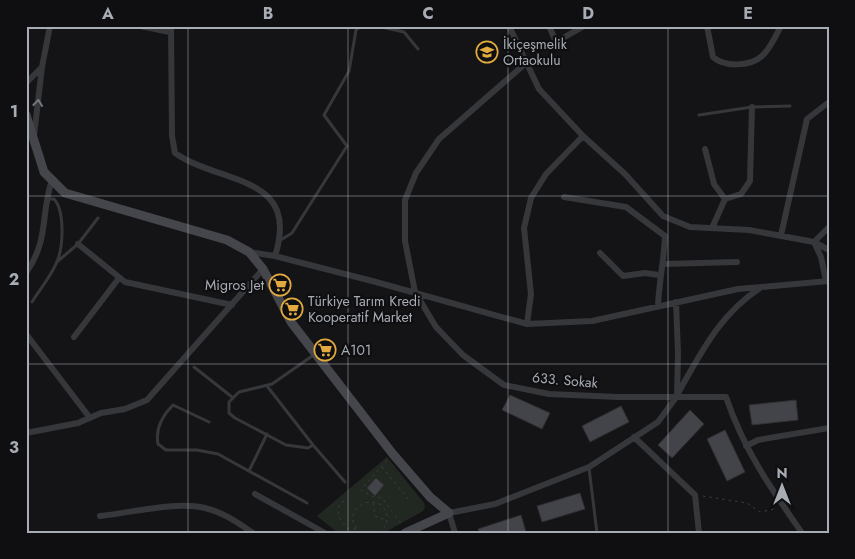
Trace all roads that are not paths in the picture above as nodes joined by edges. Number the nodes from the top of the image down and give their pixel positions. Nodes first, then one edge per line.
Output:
1 (50, 26) edge
2 (140, 26) edge
3 (361, 26) edge
4 (377, 26) edge
5 (509, 26) edge
6 (549, 26) edge
7 (584, 26) edge
8 (707, 26) edge
9 (781, 26) edge
10 (170, 29) edge
11 (418, 49) dead end
12 (526, 63) junction
13 (42, 67) junction
14 (26, 83) edge
15 (829, 102) edge
16 (790, 106) dead end
17 (752, 107) junction
18 (26, 115) edge
19 (699, 115) dead end
20 (582, 136) junction
21 (34, 140) junction
22 (705, 149) dead end
23 (52, 180) junction
24 (564, 197) dead end
25 (48, 198) junction
26 (725, 198) junction
27 (98, 218) dead end
28 (829, 227) edge
29 (712, 228) junction
30 (780, 235) junction
31 (279, 241) junction
32 (814, 242) junction
33 (78, 244) junction
34 (829, 250) edge
35 (249, 252) junction
36 (600, 253) dead end
37 (274, 256) junction
38 (58, 261) junction
39 (737, 262) dead end
40 (664, 264) junction
41 (263, 269) junction
42 (26, 273) edge
43 (660, 275) junction
44 (119, 278) junction
45 (828, 281) edge
46 (762, 287) junction
47 (415, 292) junction
48 (32, 302) dead end
49 (676, 302) junction
50 (232, 305) junction
51 (658, 306) junction
52 (527, 324) junction
53 (26, 334) edge
54 (74, 337) dead end
55 (316, 354) junction
56 (194, 367) dead end
57 (267, 386) junction
58 (677, 396) junction
59 (232, 397) junction
60 (90, 418) junction
61 (209, 422) dead end
62 (829, 428) edge
63 (26, 433) edge
64 (267, 434) junction
65 (634, 437) junction
66 (313, 445) junction
67 (746, 446) junction
68 (589, 467) junction
69 (249, 471) junction
70 (345, 482) dead end
71 (255, 494) dead end
72 (306, 503) dead end
73 (449, 513) junction
74 (100, 516) dead end
75 (406, 532) edge
76 (253, 533) edge
77 (325, 533) edge
78 (455, 533) edge
79 (597, 533) edge
80 (699, 533) edge
81 (802, 533) edge

1 - 13 street
2 - 10 street
3 - 31 lane
4 - 11 lane
5 - 12 street
6 - 7 street
8 - 9 street
10 - 31 street
12 - 20 street
12 - 47 street, 633. Sokak
13 - 14 street
21 -> 13 street
15 - 30 street
16 - 17 lane
17 - 19 lane
17 - 26 street
18 - 21 street
20 - 29 street
20 - 52 street
21 - 23 street
22 - 26 street
23 - 25 street
23 - 35 street
24 - 40 street
25 - 38 lane
25 - 42 street
26 - 29 street
27 - 33 lane
28 - 32 street
29 - 30 street
30 - 32 street
31 - 37 street
32 - 34 street
32 - 45 street
33 - 38 lane
33 - 44 street
35 - 37 street
35 - 41 street
36 - 43 street
37 - 47 street
38 - 48 lane
39 - 40 street
40 - 43 street
41 - 50 street
41 - 55 street
43 - 51 street
44 - 50 street
44 - 54 street
45 - 46 street
46 - 49 street
46 - 58 street
47 - 52 street
47 - 58 street, 633. Sokak
49 - 51 street
49 - 58 street
50 - 60 street
51 - 52 street
53 - 60 street
55 - 57 lane
55 - 73 street
56 - 59 lane
57 - 59 lane
57 - 66 lane
58 - 65 street
58 - 67 street, 633. Sokak
59 - 64 lane
60 - 63 street
61 - 69 lane
62 - 67 street
64 - 66 lane
64 - 69 lane
65 - 68 street
65 - 80 street
66 - 70 lane
67 - 81 street, 633. Sokak
68 - 73 street
68 - 79 lane
69 - 72 lane
71 - 77 street
73 - 75 street
73 - 78 street
74 - 76 street

